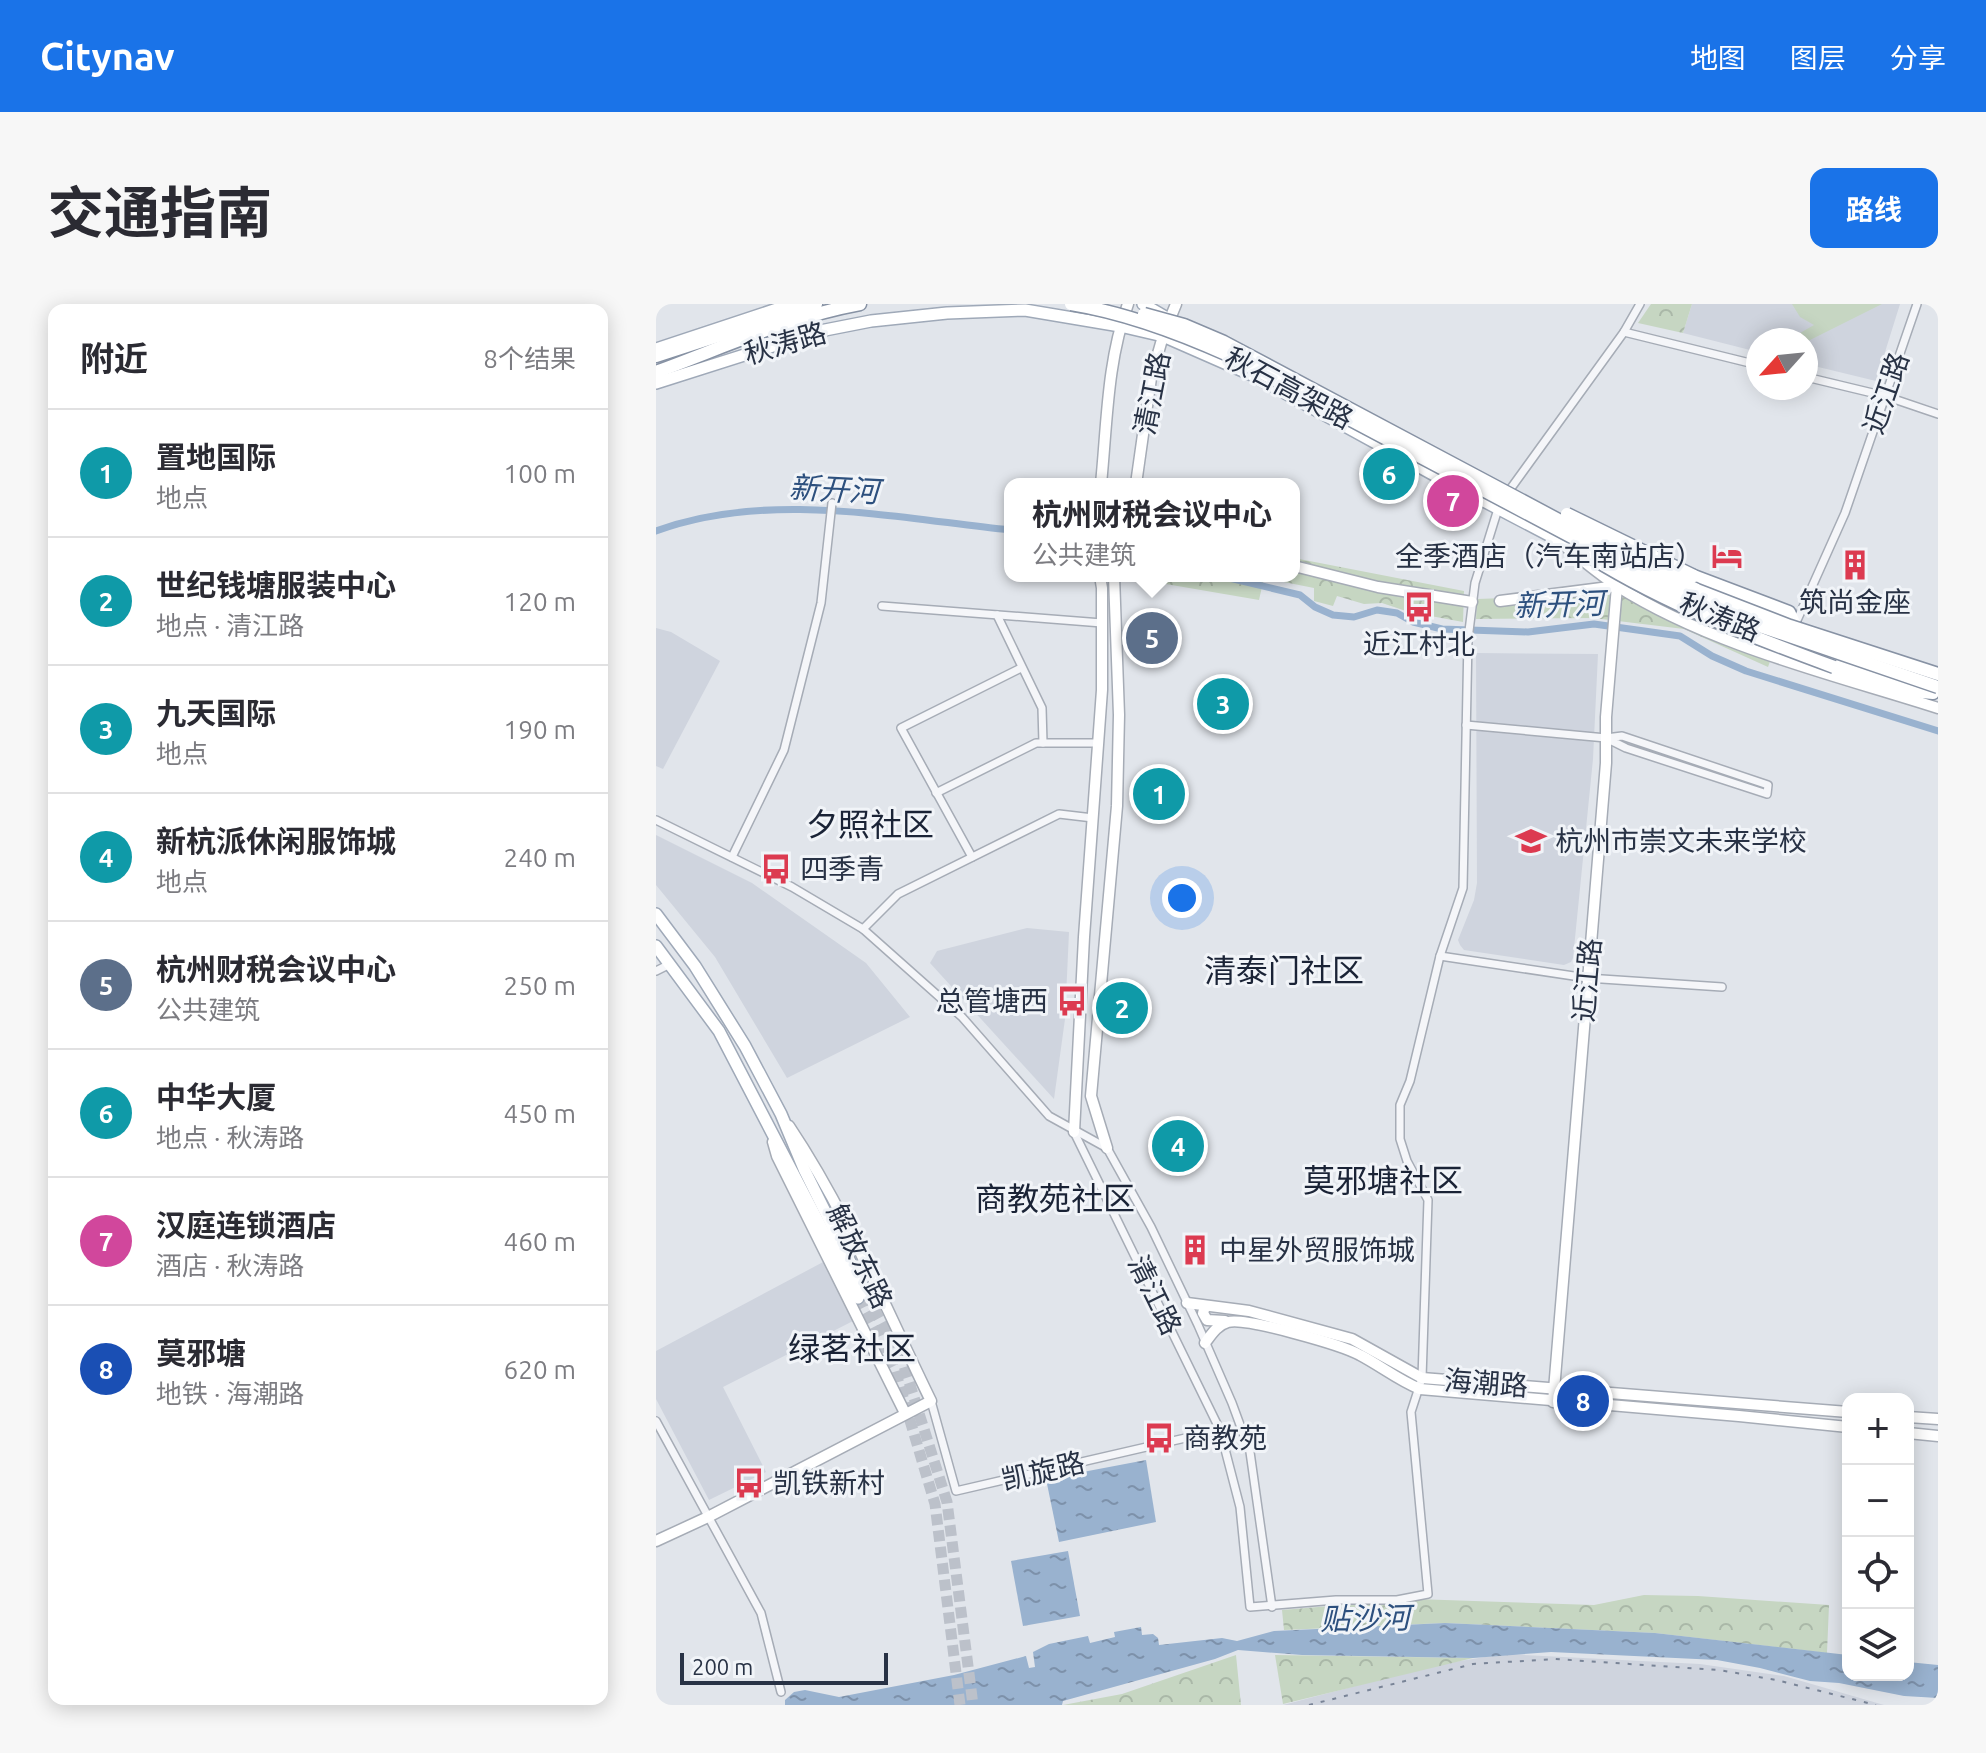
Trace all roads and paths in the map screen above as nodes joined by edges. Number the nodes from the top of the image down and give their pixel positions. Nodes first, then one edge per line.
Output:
1 (792, 304) edge
2 (816, 304) edge
3 (860, 304) edge
4 (1071, 304) edge
5 (1111, 304) edge
6 (1128, 304) edge
7 (1143, 304) edge
8 (1176, 304) edge
9 (1640, 304) edge
10 (1917, 304) edge
11 (1170, 320) junction
12 (1120, 326) junction
13 (1624, 332) junction
14 (1163, 336) junction
15 (656, 349) edge
16 (656, 356) edge
17 (1746, 362) edge
18 (656, 372) edge
19 (1818, 380) edge
20 (656, 383) edge
21 (1313, 389) junction
22 (1885, 396) junction
23 (1938, 414) edge
24 (1360, 425) junction
25 (1102, 478) edge
26 (1137, 478) edge
27 (1506, 496) junction
28 (832, 503) dead end
29 (1498, 509) junction
30 (1548, 535) junction
31 (1630, 560) junction
32 (1300, 568) edge
33 (1623, 574) junction
34 (1110, 584) edge
35 (1617, 586) junction
36 (1500, 601) dead end
37 (1472, 602) junction
38 (882, 606) dead end
39 (997, 615) junction
40 (1102, 623) junction
41 (1795, 625) junction
42 (1787, 643) junction
43 (1780, 658) junction
44 (1021, 668) junction
45 (1938, 672) edge
46 (1936, 692) edge
47 (1938, 708) edge
48 (1466, 725) junction
49 (1606, 738) junction
50 (1043, 743) junction
51 (1098, 743) junction
52 (936, 793) junction
53 (1093, 818) junction
54 (656, 820) edge
55 (732, 857) junction
56 (972, 857) junction
57 (656, 914) edge
58 (863, 929) junction
59 (656, 946) edge
60 (1440, 956) junction
61 (670, 964) junction
62 (656, 971) edge
63 (1587, 978) junction
64 (1722, 987) dead end
65 (781, 1114) junction
66 (767, 1121) junction
67 (1074, 1132) junction
68 (1107, 1148) junction
69 (1187, 1303) junction
70 (1205, 1307) junction
71 (1229, 1321) junction
72 (1205, 1343) junction
73 (1421, 1384) junction
74 (1554, 1388) junction
75 (931, 1401) junction
76 (1553, 1402) junction
77 (1842, 1412) edge
78 (905, 1413) junction
79 (1914, 1417) edge
80 (1938, 1419) edge
81 (656, 1421) edge
82 (1842, 1426) edge
83 (1220, 1430) junction
84 (1914, 1434) edge
85 (1938, 1436) edge
86 (708, 1517) junction
87 (656, 1541) edge
88 (1272, 1607) junction
89 (781, 1692) dead end

1 - 15 main road, 秋涛路
2 - 16 highway
3 - 18 highway
4 - 24 highway, 秋石高架路, bridge
5 - 21 highway, 秋石高架路, bridge
6 - 12 main road
7 - 11 main road, 秋涛路
8 - 11 main road, 清江路
9 - 13 street
10 - 22 street, 近江路
11 - 14 main road, 清江路
11 - 27 main road, 秋涛路
12 - 14 main road, 秋涛路
12 - 20 main road, 秋涛路
12 - 25 main road
13 - 17 street
13 - 27 street
14 - 26 main road, 清江路
14 - 29 main road, 秋涛路
19 - 22 street
21 - 41 highway, bridge
21 - 45 highway, 秋石高架路, bridge
22 - 23 street
22 - 41 street, 近江路
24 - 46 highway, 秋石高架路, bridge
24 - 46 highway, bridge
27 - 31 main road, 秋涛路
28 - 55 street
29 - 30 main road, 秋涛路
29 - 37 street
30 - 33 main road, 秋涛路
30 - 35 main road
31 - 33 main road, 近江路
31 - 41 main road, 秋涛路
32 - 37 main road
33 - 35 main road, 近江路
33 - 42 main road, 秋涛路
34 - 40 main road, 清江路
34 - 68 main road, 清江路
35 - 36 main road
35 - 43 main road
35 - 49 main road, 近江路
37 - 48 street
38 - 39 street
39 - 40 street
39 - 44 street
40 - 51 main road, 清江路
41 - 42 street, 近江路
41 - 45 main road, 秋涛路
42 - 43 street, 近江路
42 - 46 main road, 秋涛路
43 - 47 main road
44 - 50 street
44 - 52 street
48 - 49 street
48 - 60 street
49 - 49 street
49 - 63 main road, 近江路
50 - 51 street
50 - 52 street
51 - 53 main road, 清江路
52 - 56 street
53 - 56 street
53 - 67 main road, 清江路
54 - 55 street
55 - 58 street
56 - 58 street
57 - 65 main road, 解放东路
58 - 67 street
59 - 61 main road, 解放东路
60 - 63 street
60 - 73 street
61 - 62 street
61 - 66 main road, 解放东路
63 - 64 street
63 - 74 main road, 近江路
65 - 66 main road, 解放东路
65 - 75 main road, 解放东路
66 - 78 main road, 解放东路
67 - 68 street
67 - 83 street, 清江路
68 - 69 street, 清江路
69 - 70 main road, 海潮路
69 - 72 street, 清江路
70 - 71 main road
70 - 73 main road, 海潮路
71 - 72 main road
71 - 73 main road, 海潮路
72 - 88 street, 清江路
73 - 74 main road, 海潮路
73 - 76 main road, 海潮路
73 - 88 street
74 - 76 main road, 近江路
74 - 77 main road, 海潮路
75 - 78 main road
75 - 83 street, 凯旋路
76 - 82 main road, 海潮路
78 - 86 main road
79 - 80 main road
81 - 86 street
83 - 88 street, 清江路
84 - 85 main road
86 - 87 main road
86 - 89 street

